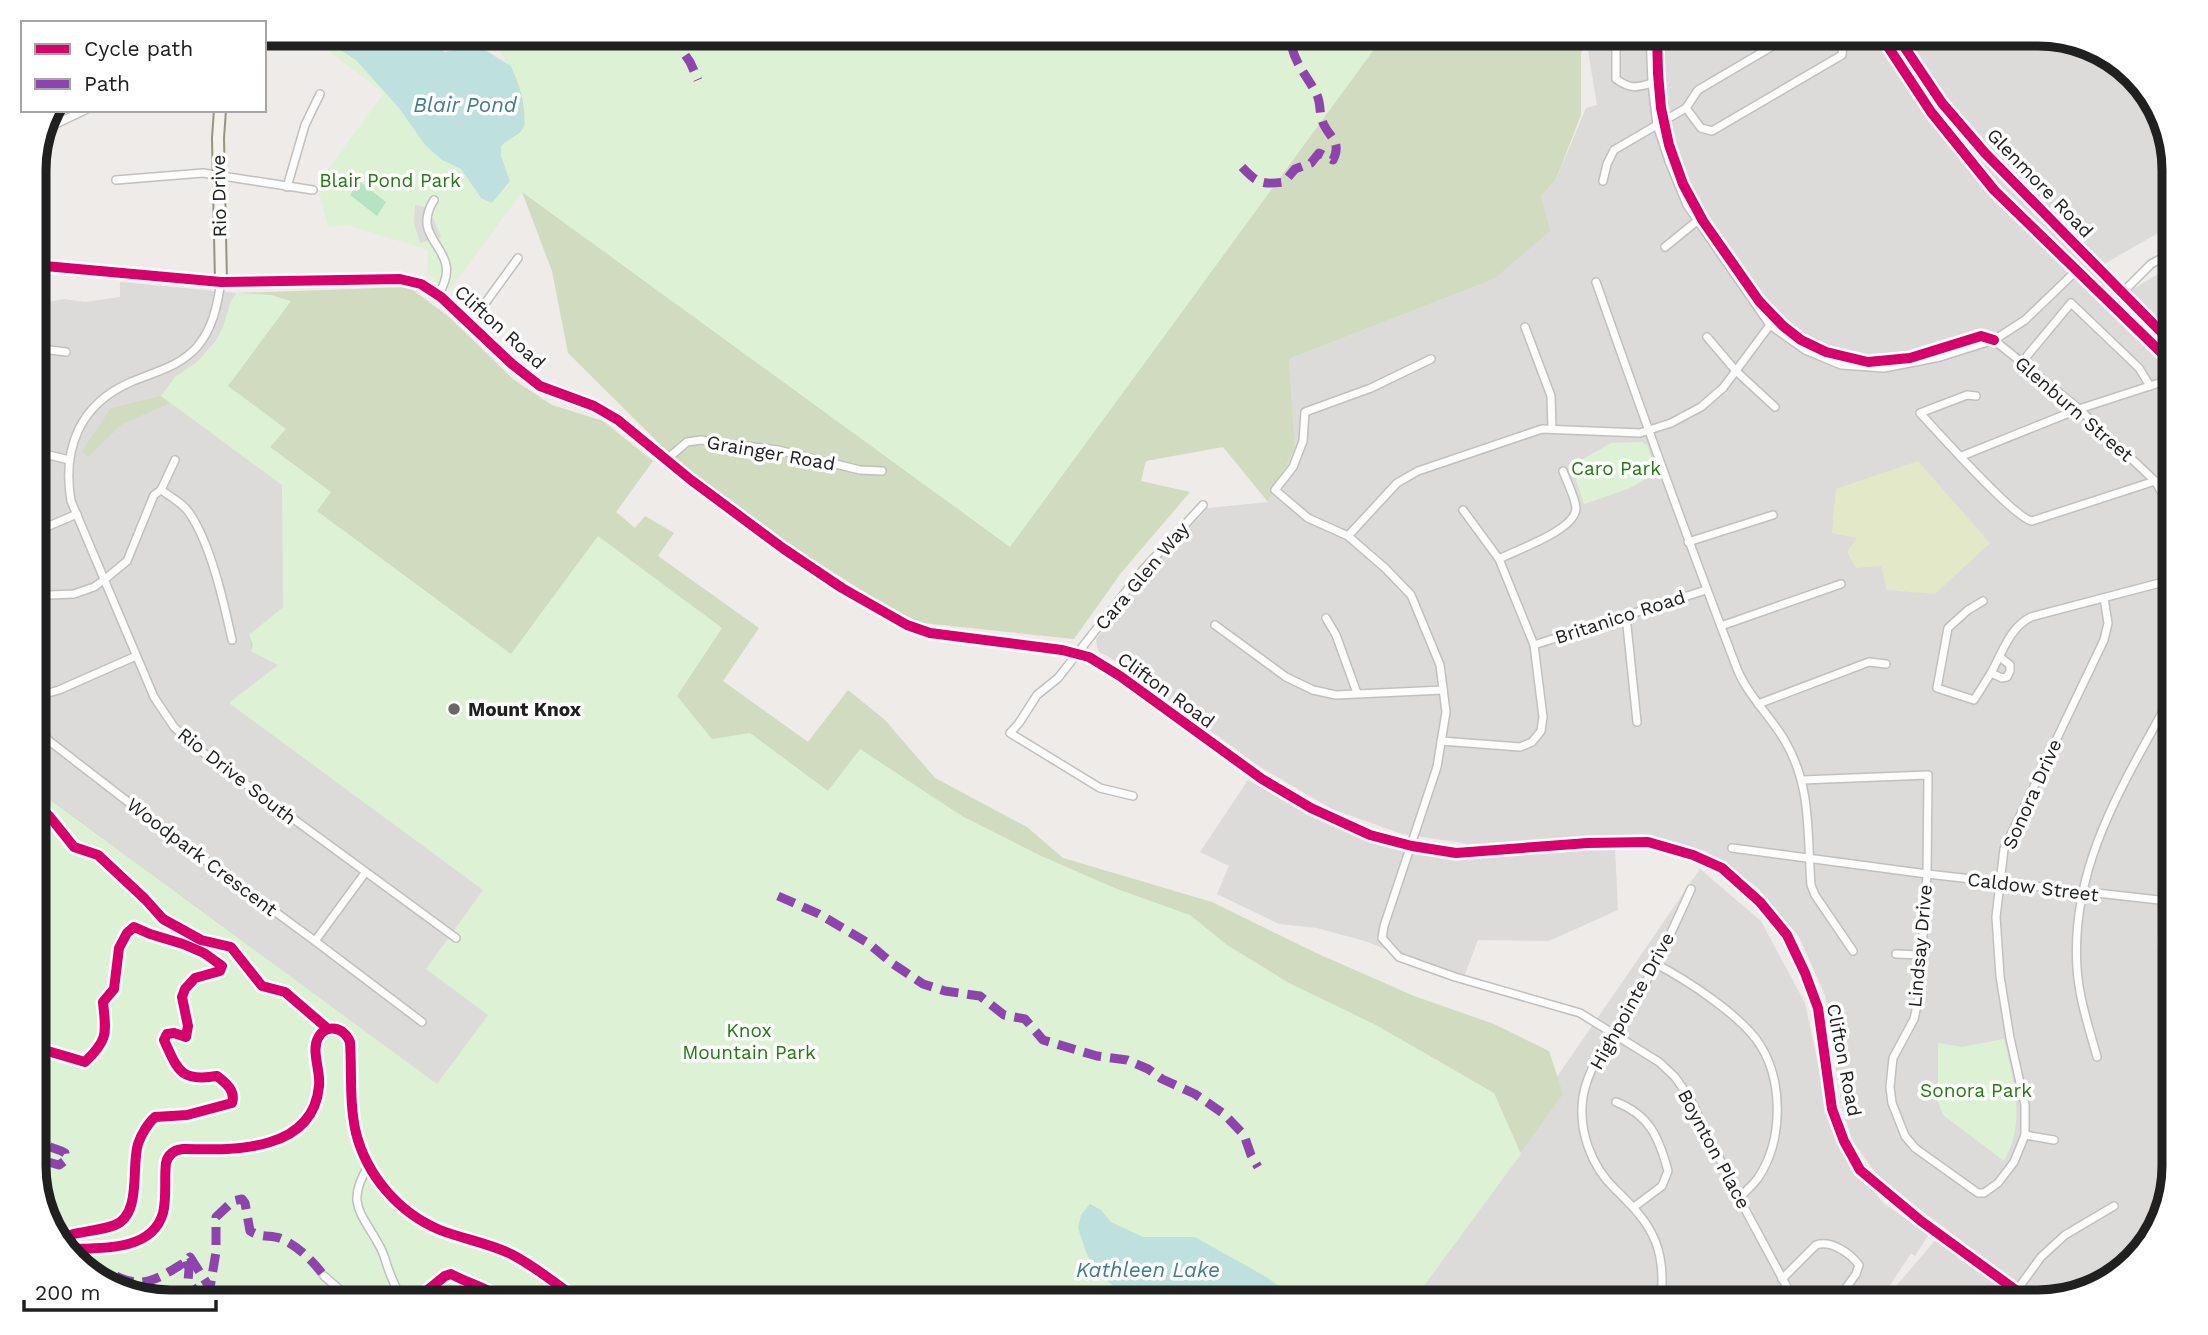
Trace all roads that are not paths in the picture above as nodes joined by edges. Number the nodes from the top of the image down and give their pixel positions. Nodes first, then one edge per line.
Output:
1 (1616, 46) edge
2 (1651, 46) edge
3 (1773, 46) edge
4 (1843, 46) edge
5 (1887, 46) edge
6 (1904, 46) edge
7 (1652, 83) junction
8 (320, 94) dead end
9 (1686, 108) junction
10 (81, 112) edge
11 (220, 112) edge
12 (54, 125) edge
13 (1657, 125) junction
14 (219, 175) junction
15 (116, 180) dead end
16 (1603, 181) dead end
17 (287, 187) junction
18 (313, 190) dead end
19 (434, 200) dead end
20 (1698, 221) junction
21 (1665, 247) dead end
22 (518, 258) dead end
23 (2162, 258) edge
24 (46, 266) edge
25 (2076, 271) junction
26 (221, 282) junction
27 (1596, 282) dead end
28 (2122, 293) junction
29 (438, 295) junction
30 (2138, 310) junction
31 (470, 324) junction
32 (1770, 325) junction
33 (1525, 327) dead end
34 (2162, 333) edge
35 (1707, 337) dead end
36 (1994, 340) junction
37 (46, 350) edge
38 (66, 352) dead end
39 (2162, 354) edge
40 (2026, 356) dead end
41 (1431, 359) dead end
42 (1736, 370) junction
43 (2162, 383) edge
44 (2153, 385) junction
45 (1976, 396) dead end
46 (1775, 407) dead end
47 (2079, 409) junction
48 (1552, 429) junction
49 (1648, 430) junction
50 (46, 454) edge
51 (1962, 456) junction
52 (667, 459) junction
53 (69, 460) junction
54 (174, 460) dead end
55 (881, 471) dead end
56 (1563, 471) dead end
57 (2155, 481) junction
58 (160, 490) junction
59 (2162, 492) edge
60 (1203, 505) dead end
61 (1463, 510) dead end
62 (77, 514) junction
63 (1773, 515) dead end
64 (46, 527) edge
65 (1348, 536) junction
66 (1688, 542) junction
67 (1499, 559) junction
68 (104, 580) junction
69 (2162, 582) edge
70 (1841, 584) dead end
71 (1706, 590) junction
72 (46, 593) edge
73 (2104, 598) junction
74 (1983, 601) dead end
75 (1626, 616) junction
76 (1326, 618) dead end
77 (1214, 625) dead end
78 (1721, 626) junction
79 (232, 640) dead end
80 (1534, 645) junction
81 (1077, 654) junction
82 (136, 656) junction
83 (2000, 657) junction
84 (1886, 664) dead end
85 (1990, 673) junction
86 (1443, 690) junction
87 (1357, 693) junction
88 (46, 694) edge
89 (1758, 704) junction
90 (2162, 713) edge
91 (1637, 722) dead end
92 (46, 737) edge
93 (1441, 741) junction
94 (1802, 780) junction
95 (1133, 796) dead end
96 (1412, 846) junction
97 (1732, 848) dead end
98 (1809, 858) junction
99 (365, 873) junction
100 (1927, 874) junction
101 (2000, 882) junction
102 (1691, 889) dead end
103 (2081, 893) junction
104 (2162, 900) edge
105 (456, 938) dead end
106 (315, 941) junction
107 (1853, 951) dead end
108 (1896, 954) dead end
109 (1922, 955) junction
110 (1656, 964) junction
111 (422, 1022) dead end
112 (1614, 1033) junction
113 (2097, 1057) dead end
114 (1616, 1102) dead end
115 (2025, 1135) junction
116 (2054, 1140) dead end
117 (369, 1165) junction
118 (1984, 1194) joint
119 (1740, 1198) junction
120 (2114, 1206) dead end
121 (1634, 1207) junction
122 (80, 1249) edge
123 (324, 1276) dead end
124 (1782, 1279) junction
125 (340, 1290) edge
126 (397, 1290) edge
127 (565, 1290) edge
128 (1661, 1290) edge
129 (1788, 1290) edge
130 (1845, 1290) edge
131 (2017, 1290) joint

1 - 7 street
2 - 7 street
3 - 9 street
4 - 9 street
5 - 25 main road, Glenmore Road
6 - 28 main road, Glenmore Road
7 - 13 street
8 - 17 street
9 - 13 street
10 - 12 street
11 - 14 main road, Rio Drive
13 - 16 street
13 - 20 street
14 - 15 street
14 - 17 street
14 - 26 main road, Rio Drive
17 - 18 street
19 - 29 street
20 - 21 street
20 - 32 street
22 - 31 street
23 - 28 street
24 - 26 main road, Clifton Road
25 - 30 main road
25 - 36 street
25 - 39 main road, Glenmore Road
26 - 29 main road, Clifton Road
26 - 53 street, Rio Drive South
27 - 49 street
28 - 30 main road, Glenmore Road
29 - 31 main road, Clifton Road
30 - 34 main road, Glenmore Road
31 - 52 main road, Clifton Road
32 - 36 street
32 - 42 street
33 - 48 street
35 - 42 street
36 - 47 street, Glenburn Street
37 - 38 street
40 - 44 street
41 - 65 street
42 - 46 street
42 - 49 street
43 - 44 street
44 - 47 street
45 - 51 street
47 - 51 street
47 - 57 street, Glenburn Street
48 - 49 street
48 - 65 street
49 - 66 street
50 - 53 street
51 - 57 street
52 - 55 street, Grainger Road
52 - 81 main road, Clifton Road
53 - 62 street, Rio Drive South
54 - 58 street
56 - 67 street
57 - 59 street, Glenburn Street
58 - 68 street
58 - 79 street
60 - 81 street, Cara Glen Way
61 - 67 street
62 - 64 street
62 - 68 street, Rio Drive South
63 - 66 street
65 - 86 street
66 - 71 street
67 - 80 street
68 - 72 street
68 - 82 street, Rio Drive South
69 - 73 street
70 - 78 street
71 - 75 street, Britanico Road
71 - 78 street
73 - 83 street
73 - 101 street, Sonora Drive
74 - 85 street
75 - 80 street, Britanico Road
75 - 91 street
76 - 87 street
77 - 87 street
78 - 89 street
80 - 93 street
81 - 95 street, Cara Glen Way
81 - 96 main road, Clifton Road
82 - 88 street
82 - 99 street, Rio Drive South
83 - 85 street
83 - 85 street
84 - 89 street
86 - 87 street
86 - 93 street
89 - 94 street
90 - 103 street
92 - 106 street, Woodpark Crescent
93 - 96 street
94 - 98 street
94 - 100 street, Lindsay Drive
96 - 112 street, Boynton Place
96 - 131 main road, Clifton Road
97 - 98 street, Caldow Street
98 - 100 street, Caldow Street
98 - 107 street
99 - 105 street, Rio Drive South
99 - 106 street
100 - 101 street, Caldow Street
100 - 109 street, Lindsay Drive
101 - 103 street, Caldow Street
101 - 115 street, Sonora Drive
102 - 110 street, Highpointe Drive
103 - 104 street, Caldow Street
103 - 113 street
106 - 111 street, Woodpark Crescent
108 - 109 street
109 - 118 street, Lindsay Drive
110 - 112 street, Highpointe Drive
110 - 119 street
112 - 119 street, Boynton Place
112 - 121 street, Highpointe Drive
114 - 121 street
115 - 116 street
115 - 118 street, Sonora Drive
117 - 122 street
117 - 126 street
117 - 127 street
119 - 124 street, Boynton Place
120 - 131 street
121 - 128 street, Highpointe Drive
123 - 125 street
124 - 129 street, Boynton Place
124 - 130 street

